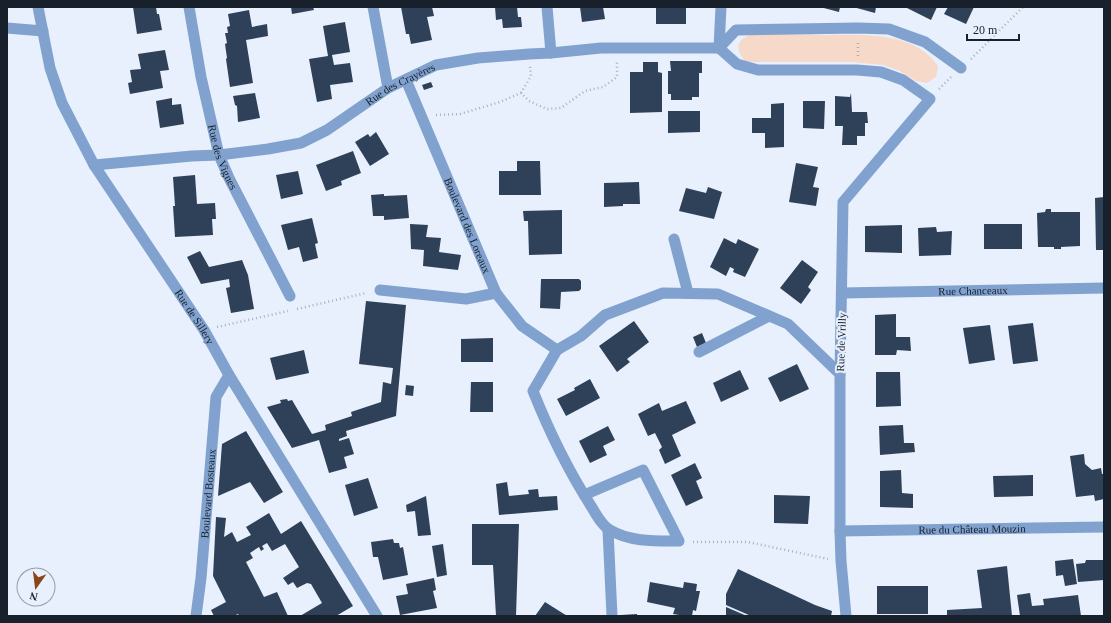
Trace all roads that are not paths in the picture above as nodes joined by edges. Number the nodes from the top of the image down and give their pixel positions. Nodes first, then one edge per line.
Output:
1 (38, 7) edge
2 (189, 7) edge
3 (373, 7) edge
4 (547, 7) edge
5 (721, 7) edge
6 (7, 28) edge
7 (43, 31) junction
8 (719, 48) junction
9 (551, 53) junction
10 (961, 68) road end
11 (406, 80) junction
12 (388, 88) junction
13 (219, 155) junction
14 (94, 165) junction
15 (674, 239) dead end
16 (1104, 288) edge
17 (380, 290) dead end
18 (496, 293) junction
19 (688, 293) junction
20 (842, 293) junction
21 (290, 296) dead end
22 (769, 316) junction
23 (557, 350) junction
24 (699, 352) dead end
25 (840, 374) junction
26 (229, 375) junction
27 (584, 495) junction
28 (1104, 528) edge
29 (608, 530) junction
30 (840, 531) junction
31 (196, 616) edge
32 (377, 616) edge
33 (612, 616) edge
34 (846, 616) edge

1 - 7 street, Rue de Sillery
2 - 13 street, Rue des Vignes
3 - 12 street
4 - 9 street
5 - 8 street
6 - 7 street
7 - 14 street, Rue de Sillery
8 - 9 street, Rue des Crayères
8 - 10 street
8 - 20 street, Rue de Vrilly
9 - 11 street, Rue des Crayères
11 - 12 street, Rue des Crayères
11 - 18 street, Boulevard des Loreaux
12 - 13 street, Rue des Crayères
13 - 14 street, Rue des Crayères
13 - 21 street, Rue des Vignes
14 - 26 street, Rue de Sillery
15 - 19 street
16 - 20 street, Rue Chanceaux
17 - 18 street
18 - 23 street, Boulevard des Loreaux
19 - 22 street
19 - 23 street
20 - 25 street, Rue de Vrilly
22 - 24 street
22 - 25 street
23 - 27 street
25 - 30 street, Rue de Vrilly
26 - 31 street, Boulevard Bosteaux
26 - 32 street, Rue de Sillery
27 - 29 street
27 - 29 street
28 - 30 street, Rue du Château Mouzin
29 - 33 street
30 - 34 street, Rue de Vrilly

